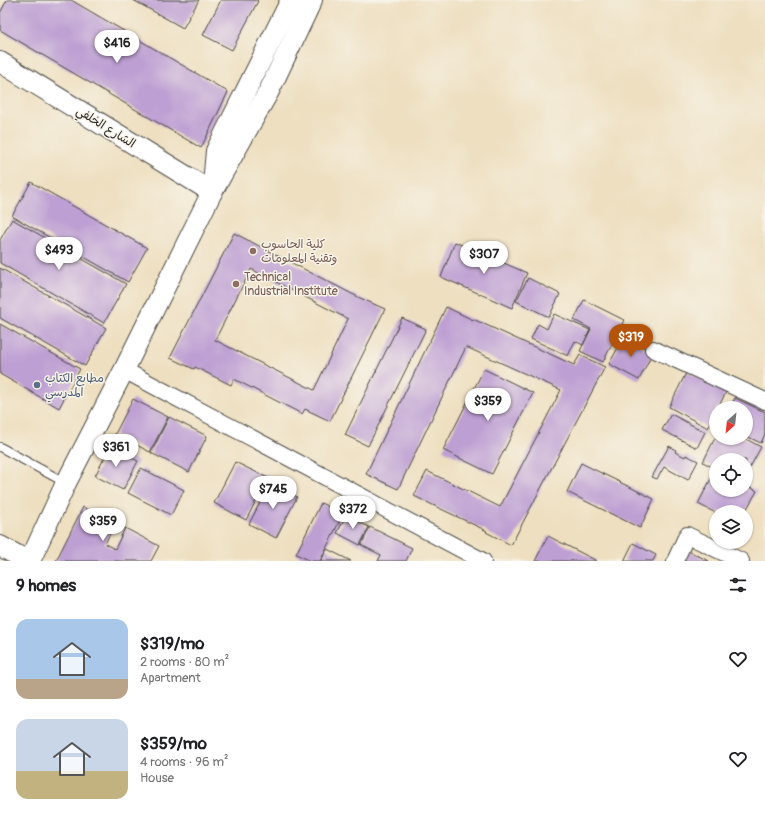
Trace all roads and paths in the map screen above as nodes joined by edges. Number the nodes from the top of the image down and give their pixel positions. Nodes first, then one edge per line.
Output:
1 (290, 0) edge
2 (312, 0) edge
3 (0, 62) edge
4 (249, 83) junction
5 (269, 91) junction
6 (212, 192) junction
7 (653, 349) dead end
8 (124, 370) junction
9 (765, 401) edge
10 (0, 447) edge
11 (66, 484) junction
12 (0, 546) edge
13 (29, 561) edge
14 (483, 561) edge
15 (674, 561) edge
16 (741, 561) edge

1 - 4 street
2 - 5 street
3 - 6 street, الشارع الخلفي
4 - 5 street
4 - 6 street
5 - 6 street
6 - 8 street
7 - 9 street
8 - 11 street
8 - 14 street
10 - 11 lane
11 - 13 street
12 - 13 street
15 - 16 street

